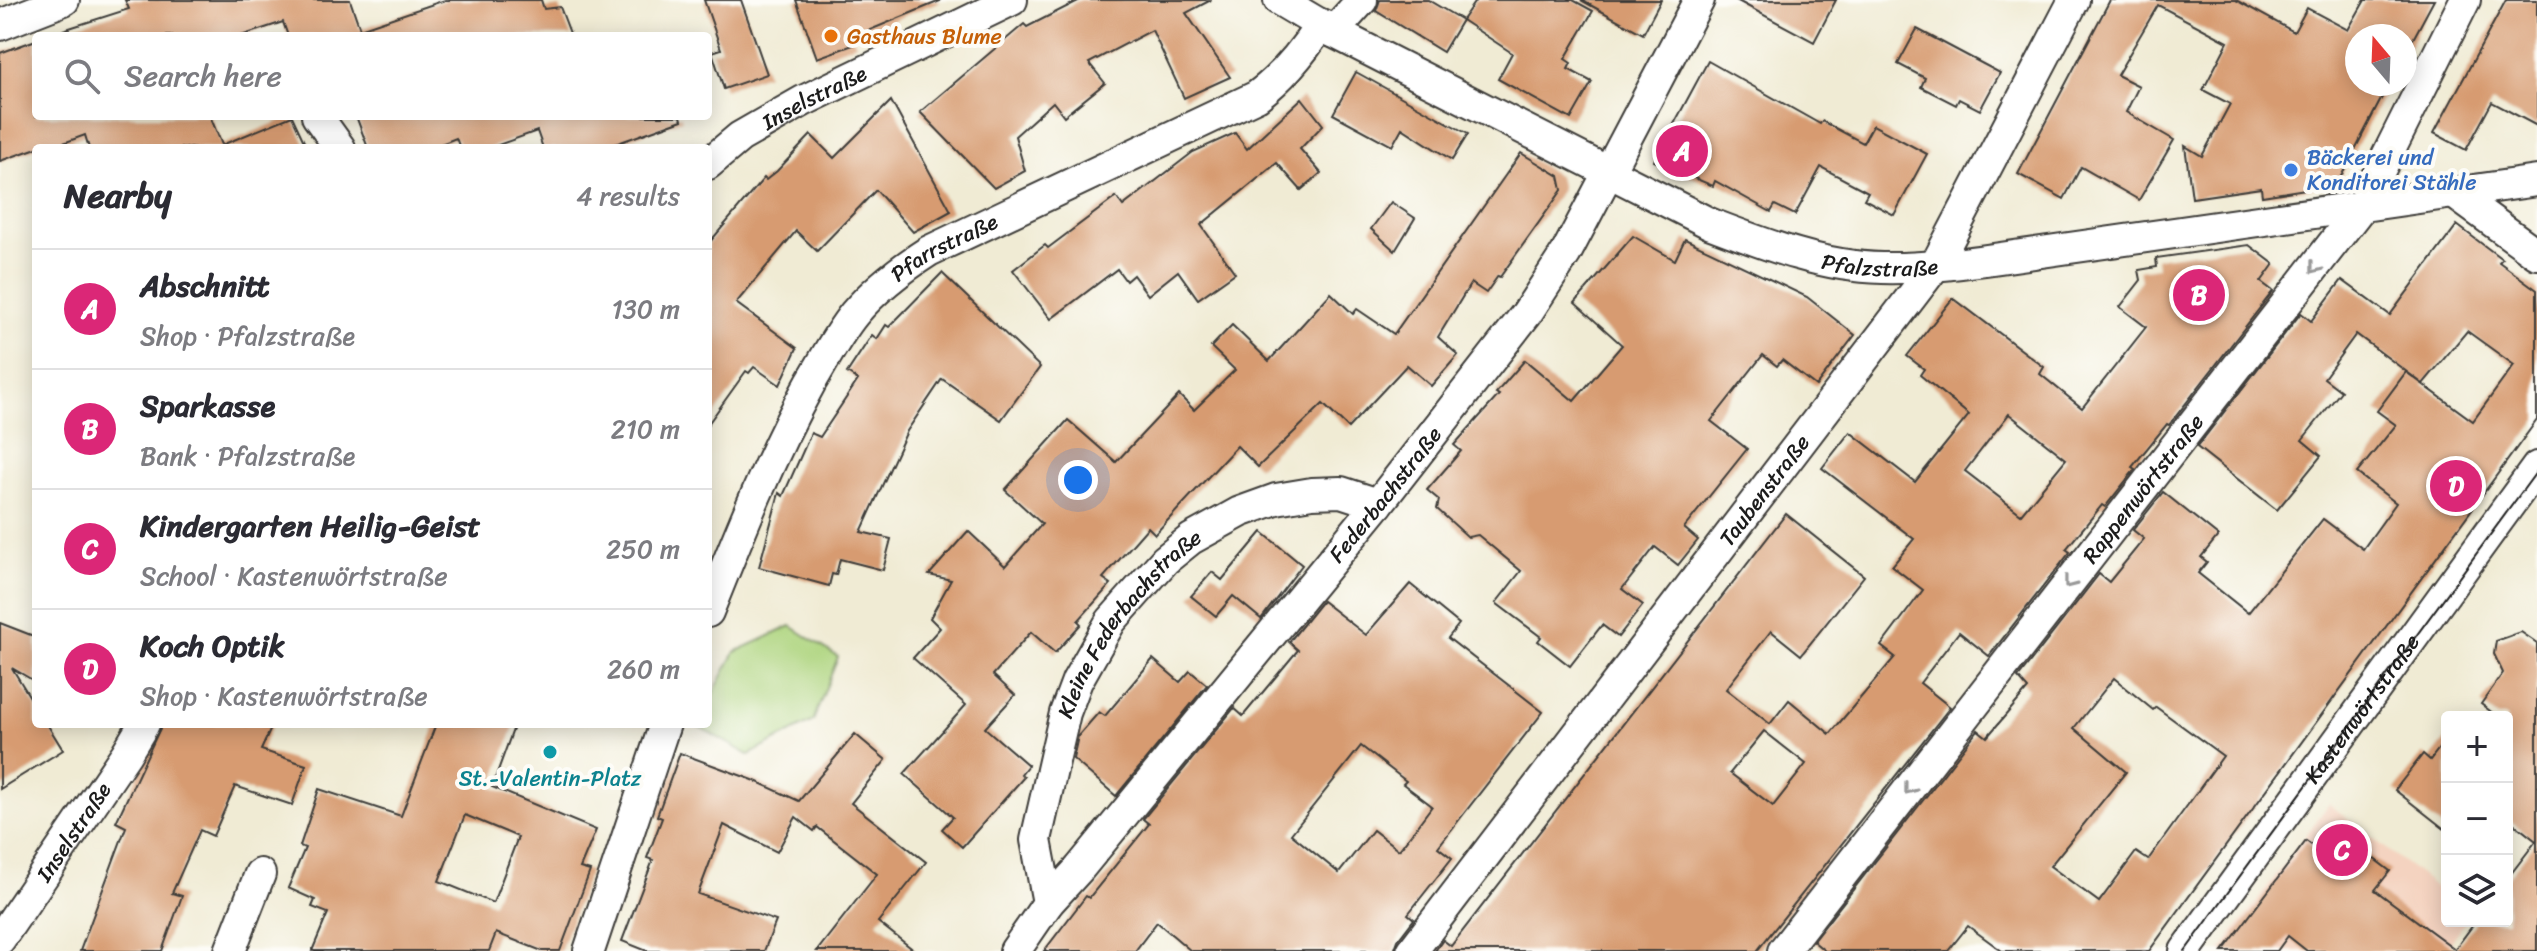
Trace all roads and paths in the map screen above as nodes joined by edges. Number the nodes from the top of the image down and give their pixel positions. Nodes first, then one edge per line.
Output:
1 (64, 0) edge
2 (1012, 0) edge
3 (1279, 0) edge
4 (1362, 0) edge
5 (1699, 0) edge
6 (2074, 0) edge
7 (2465, 0) edge
8 (0, 25) edge
9 (1327, 28) junction
10 (320, 120) edge
11 (337, 144) edge
12 (712, 161) edge
13 (1607, 172) junction
14 (2537, 181) edge
15 (2452, 192) junction
16 (2362, 206) junction
17 (2537, 254) edge
18 (1935, 266) junction
19 (2537, 467) edge
20 (1378, 504) junction
21 (712, 602) edge
22 (142, 728) edge
23 (664, 728) edge
24 (260, 874) dead end
25 (1048, 903) junction
26 (0, 941) edge
27 (16, 951) edge
28 (230, 951) edge
29 (589, 951) edge
30 (1015, 951) edge
31 (1412, 951) edge
32 (1783, 951) edge
33 (2185, 951) edge

1 - 8 street
2 - 12 street, Inselstraße
3 - 9 street, Pfalzstraße
4 - 9 street, Pfarrstraße
5 - 13 street, Federbachstraße
6 - 18 street, Taubenstraße
7 - 16 street, Rappenwörtstraße
9 - 13 street, Pfalzstraße
9 - 21 street, Pfarrstraße
10 - 11 street
13 - 18 street, Pfalzstraße
13 - 20 street, Federbachstraße
14 - 15 street, Pfalzstraße
15 - 16 street, Pfalzstraße
15 - 17 street
16 - 18 street, Pfalzstraße
16 -> 32 street, Rappenwörtstraße
18 - 31 street, Taubenstraße
19 - 33 street, Kastenwörtstraße
20 - 25 street, Federbachstraße
20 - 25 street, Kleine Federbachstraße
22 - 26 street, Inselstraße
23 - 29 street
24 - 28 street
25 - 30 street, Federbachstraße
26 - 27 street

